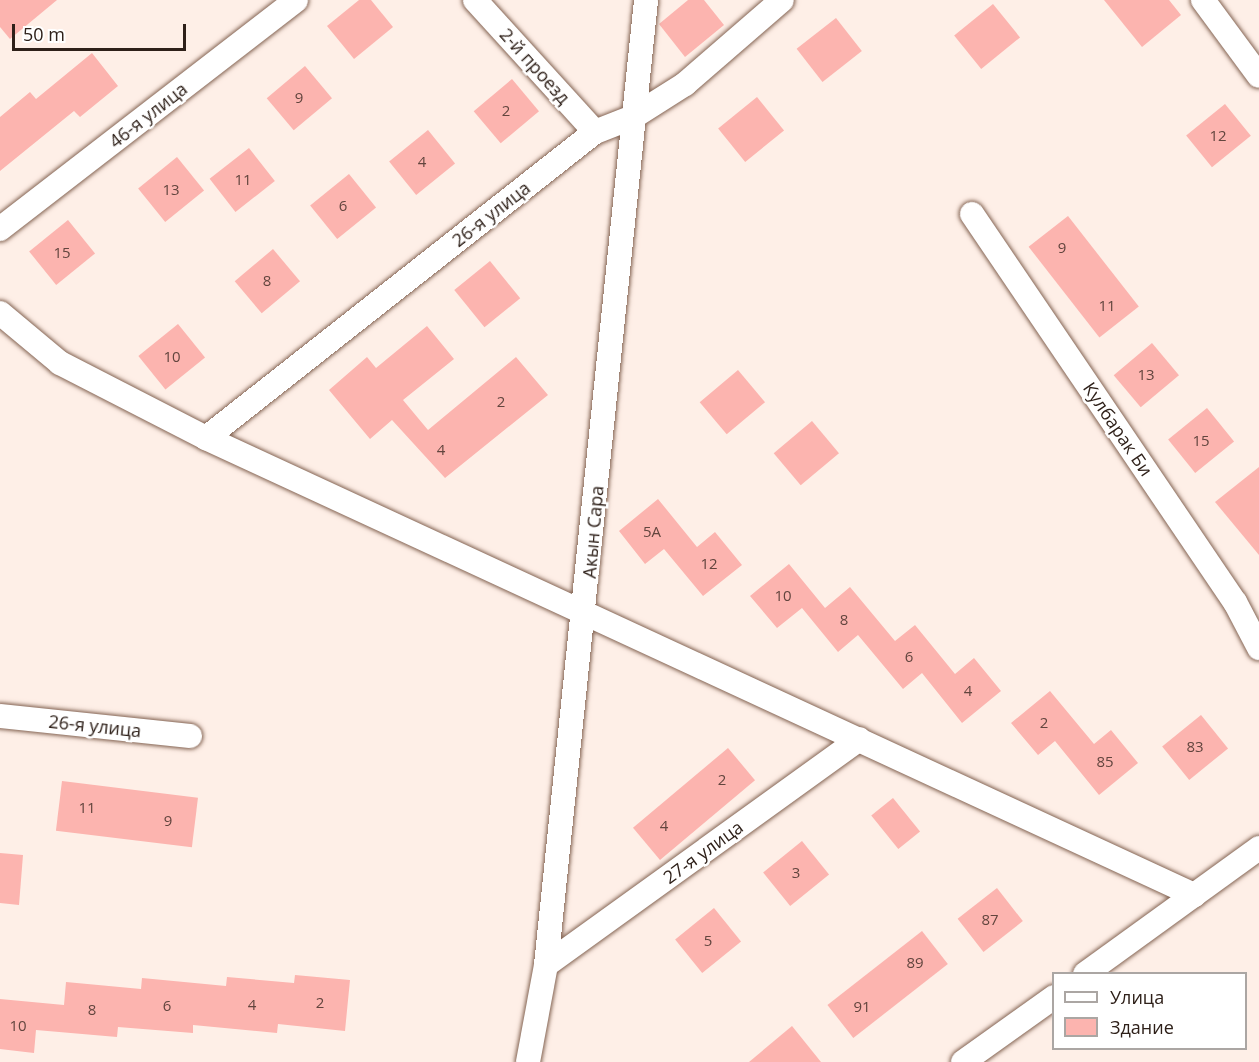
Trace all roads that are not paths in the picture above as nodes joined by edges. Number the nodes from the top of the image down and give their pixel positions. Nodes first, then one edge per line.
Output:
1 (296, 0) edge
2 (475, 0) edge
3 (646, 0) edge
4 (782, 0) edge
5 (1203, 0) edge
6 (1259, 76) edge
7 (633, 117) junction
8 (595, 132) junction
9 (972, 214) dead end
10 (0, 229) edge
11 (0, 313) edge
12 (206, 438) junction
13 (585, 613) junction
14 (1259, 648) edge
15 (0, 716) edge
16 (190, 736) dead end
17 (859, 740) junction
18 (1259, 848) edge
19 (1194, 894) junction
20 (546, 965) junction
21 (1088, 972) edge
22 (1052, 998) edge
23 (528, 1062) edge
24 (963, 1062) edge

1 - 10 street, 46-я улица
2 - 8 street, 2-й проезд
3 - 7 street, Акын Сара
4 - 7 street, 26-я улица
5 - 6 street
7 - 8 street, 26-я улица
7 - 13 street, Акын Сара
8 - 12 street, 26-я улица
9 - 14 street, Кулбарак Би
11 - 12 street
12 - 13 street
13 - 17 street
13 - 20 street, Акын Сара
15 - 16 street, 26-я улица
17 - 19 street
17 - 20 street, 27-я улица
18 - 19 street
19 - 21 street
20 - 23 street, Акын Сара
22 - 24 street

